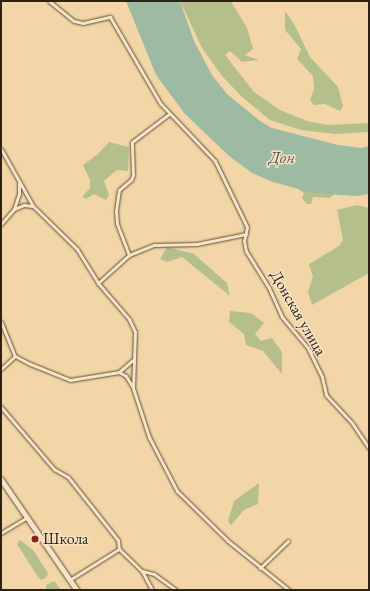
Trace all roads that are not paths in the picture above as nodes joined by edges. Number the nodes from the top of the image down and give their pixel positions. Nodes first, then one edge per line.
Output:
1 (49, 1) edge
2 (169, 114) junction
3 (1, 149) edge
4 (19, 182) junction
5 (33, 206) junction
6 (14, 209) junction
7 (1, 224) edge
8 (246, 234) junction
9 (129, 255) junction
10 (98, 283) junction
11 (1, 322) edge
12 (15, 356) junction
13 (133, 360) junction
14 (1, 369) edge
15 (119, 372) junction
16 (133, 388) junction
17 (1, 407) edge
18 (369, 448) edge
19 (1, 479) edge
20 (28, 517) junction
21 (1, 533) edge
22 (288, 541) dead end
23 (119, 549) junction
24 (260, 568) junction
25 (142, 571) junction
26 (71, 579) junction
27 (78, 590) edge
28 (152, 590) edge
29 (176, 590) edge
30 (288, 590) edge

1 - 2 street, Донская улица
2 - 8 street, Донская улица
2 - 9 street
3 - 4 street
4 - 5 street
4 - 6 street
5 - 6 street
5 - 10 street
6 - 7 street
8 - 9 street
8 - 18 street, Донская улица
9 - 10 street
10 - 13 street
11 - 12 street
12 - 14 street
12 - 15 street
13 - 15 street
13 - 16 street
15 - 16 street
16 - 24 street
17 - 23 street
19 - 20 main road
20 - 21 street
20 - 26 main road
22 - 24 street
23 - 25 street
23 - 26 street
24 - 30 street
25 - 28 street
25 - 29 street
26 - 27 main road

